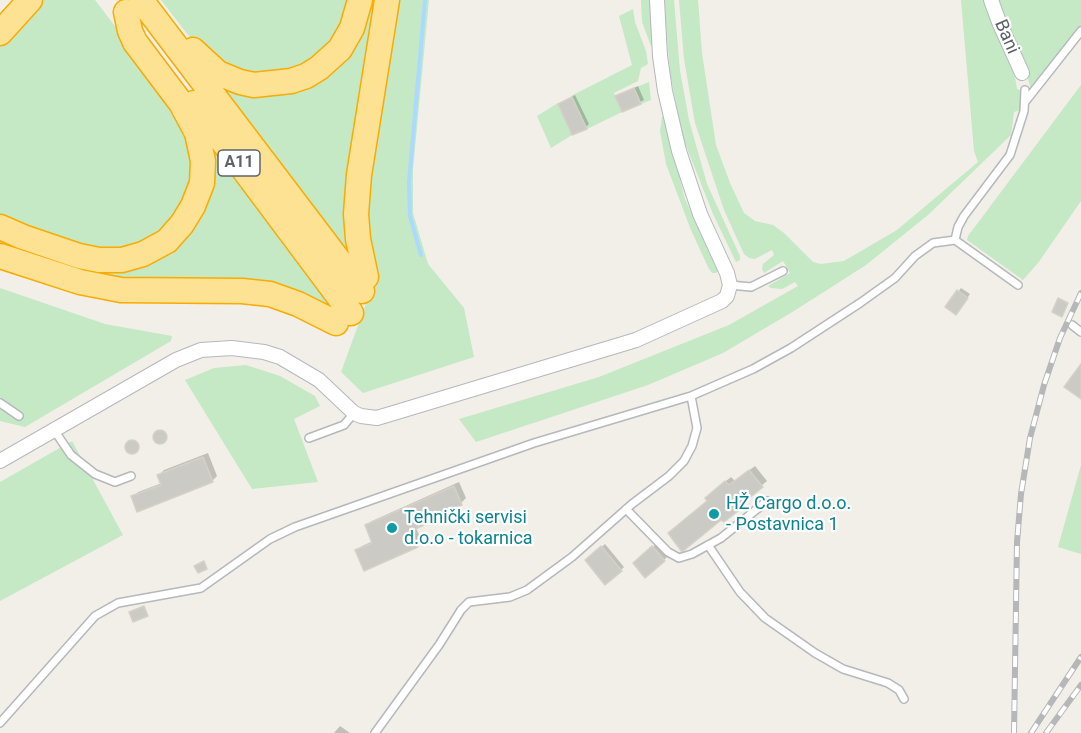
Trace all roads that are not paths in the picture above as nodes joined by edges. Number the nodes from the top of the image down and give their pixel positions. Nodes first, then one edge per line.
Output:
1 (30, 0) edge
2 (360, 0) edge
3 (387, 0) edge
4 (657, 0) edge
5 (991, 0) edge
6 (132, 3) edge
7 (1081, 31) edge
8 (0, 33) edge
9 (1022, 73) dead end
10 (1025, 90) dead end
11 (1024, 102) junction
12 (0, 227) edge
13 (955, 240) junction
14 (0, 256) edge
15 (783, 271) dead end
16 (730, 285) junction
17 (1018, 285) dead end
18 (1072, 326) dead end
19 (1081, 332) edge
20 (691, 396) junction
21 (0, 403) edge
22 (354, 412) junction
23 (19, 416) dead end
24 (54, 430) junction
25 (309, 438) dead end
26 (0, 461) edge
27 (131, 476) dead end
28 (767, 501) dead end
29 (626, 509) junction
30 (708, 544) junction
31 (904, 699) dead end
32 (0, 723) edge
33 (375, 733) edge

1 - 8 highway
2 - 6 highway
3 - 6 highway, A11
4 - 16 street
5 - 9 street, Bani
6 - 12 highway
6 - 14 highway, A11
7 - 11 lane
10 - 11 lane
11 - 13 lane
13 - 17 lane
13 - 20 lane
15 - 16 lane
16 - 22 street
18 - 19 lane
20 - 29 lane
20 - 32 lane
21 - 23 lane
22 - 24 street
22 - 25 lane
24 - 26 street
24 - 27 lane
28 - 30 lane
29 - 30 lane
29 - 33 lane
30 - 31 lane

